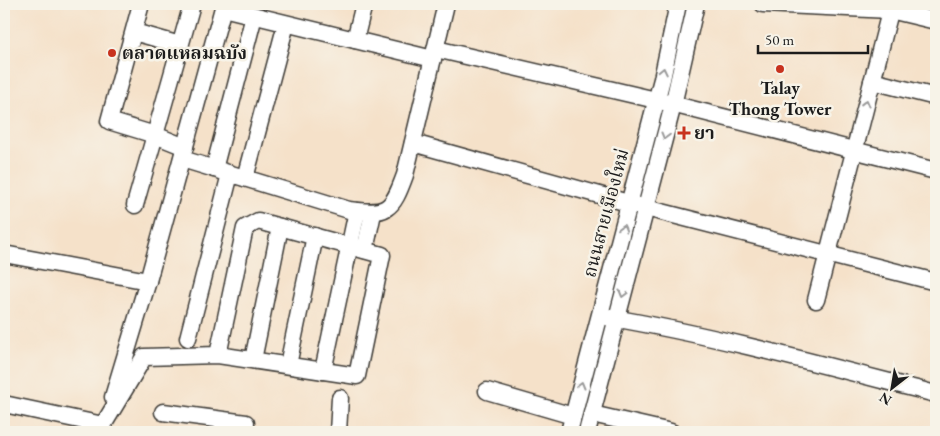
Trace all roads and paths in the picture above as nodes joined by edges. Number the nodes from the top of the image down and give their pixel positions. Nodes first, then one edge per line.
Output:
1 (141, 4) edge
2 (192, 4) edge
3 (364, 4) edge
4 (446, 4) edge
5 (678, 4) edge
6 (696, 4) edge
7 (763, 4) edge
8 (224, 6) edge
9 (891, 7) edge
10 (254, 16) junction
11 (936, 21) edge
12 (286, 24) junction
13 (134, 32) junction
14 (355, 40) junction
15 (180, 45) junction
16 (434, 54) junction
17 (872, 81) junction
18 (936, 97) edge
19 (656, 100) junction
20 (673, 105) junction
21 (155, 135) junction
22 (413, 143) junction
23 (854, 150) junction
24 (183, 153) junction
25 (214, 169) junction
26 (936, 171) edge
27 (238, 176) junction
28 (629, 203) junction
29 (135, 206) dead end
30 (646, 208) junction
31 (365, 212) junction
32 (280, 227) junction
33 (315, 236) junction
34 (357, 248) junction
35 (4, 254) edge
36 (827, 254) junction
37 (148, 281) junction
38 (936, 282) edge
39 (816, 300) dead end
40 (600, 316) junction
41 (617, 319) junction
42 (188, 338) dead end
43 (218, 355) junction
44 (253, 360) junction
45 (288, 365) junction
46 (324, 370) junction
47 (487, 391) dead end
48 (936, 394) edge
49 (113, 397) dead end
50 (340, 398) dead end
51 (4, 404) edge
52 (163, 412) dead end
53 (592, 414) junction
54 (573, 416) junction
55 (101, 429) edge
56 (245, 432) edge
57 (338, 432) edge
58 (569, 432) edge
59 (587, 432) edge
60 (671, 432) edge

1 - 13 street
2 - 15 street
3 - 14 street
4 - 16 street
19 -> 5 street, ถนนสายเมืองใหม่
6 - 20 street, ถนนสายเมืองใหม่
7 - 9 street
8 - 10 street
8 - 24 street
9 - 11 street
9 - 17 street
10 - 12 street
10 - 25 street
12 - 14 street
12 - 27 street
13 - 15 street
13 - 21 street
14 - 16 street
15 - 21 street
16 - 19 street
16 - 22 street
17 - 18 street
23 -> 17 street
19 - 20 street
19 - 28 street, ถนนสายเมืองใหม่
20 - 23 street
20 -> 30 street, ถนนสายเมืองใหม่
21 - 24 street
21 - 29 street
22 - 28 street
22 - 31 street
23 - 26 street
23 - 36 street
24 - 25 street
24 - 37 street
25 - 27 street
27 - 31 street
27 - 42 street
28 - 30 street
40 -> 28 street, ถนนสายเมืองใหม่
30 - 36 street
30 -> 41 street, ถนนสายเมืองใหม่
31 - 34 street
32 - 33 street
32 - 43 street
32 - 44 street
33 - 34 street
33 - 45 street
34 - 46 street
34 - 46 street
35 - 37 street
36 - 38 street
36 - 39 street
37 - 49 street
40 - 41 street
54 -> 40 street, ถนนสายเมืองใหม่
41 - 48 street
41 - 53 street, ถนนสายเมืองใหม่
43 - 44 street
43 - 55 street
44 - 45 street
45 - 46 street
47 - 54 street
50 - 57 street
51 - 55 street
52 - 56 street
53 - 59 street, ถนนสายเมืองใหม่
53 - 60 street
54 - 58 street, ถนนสายเมืองใหม่

